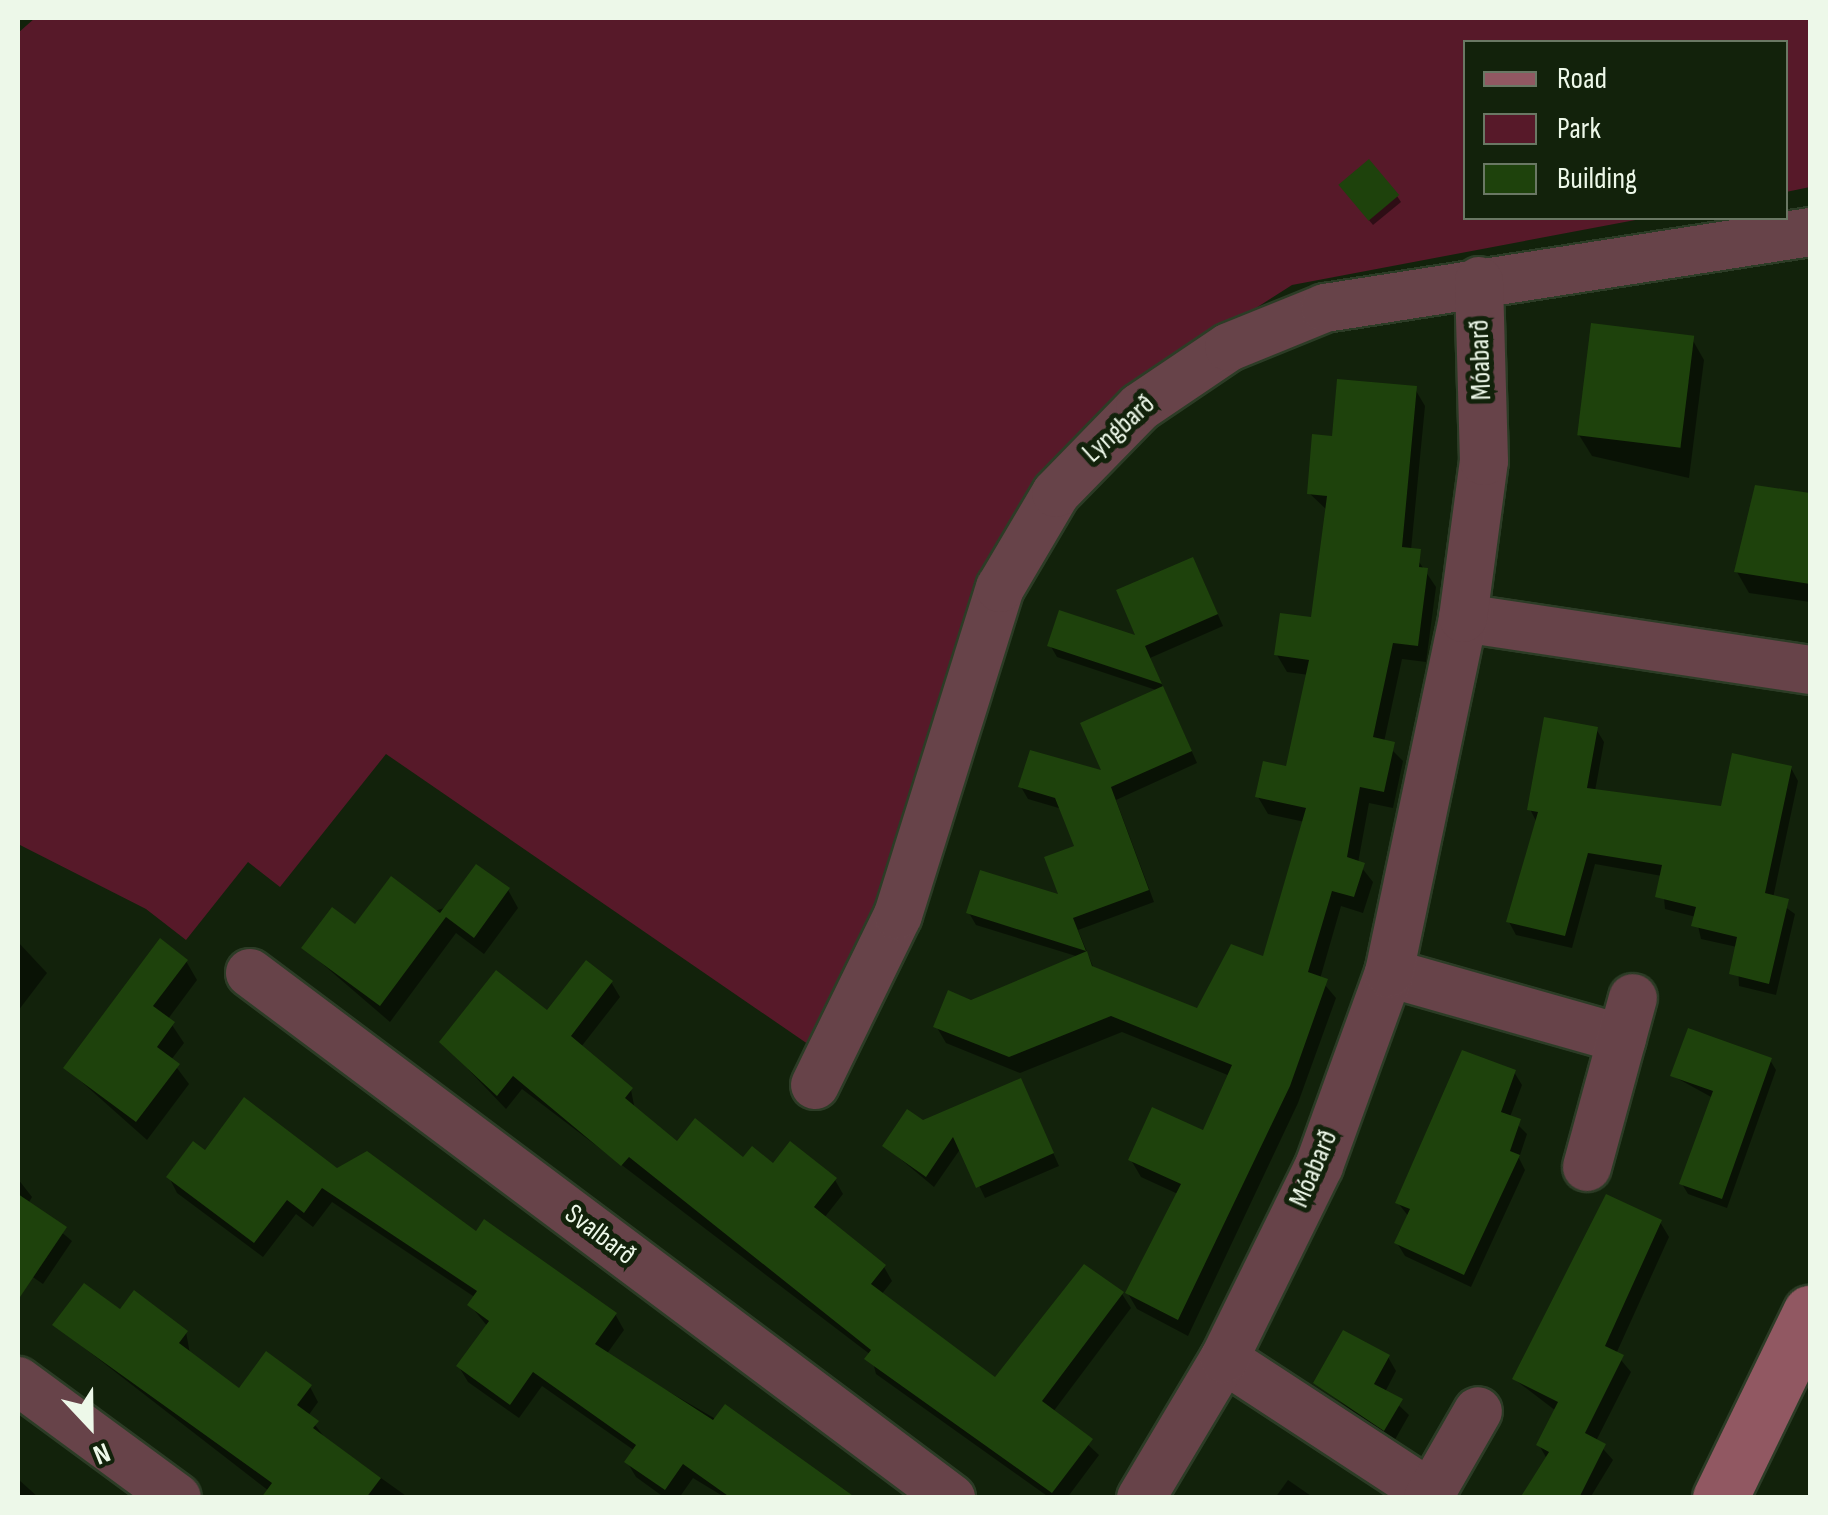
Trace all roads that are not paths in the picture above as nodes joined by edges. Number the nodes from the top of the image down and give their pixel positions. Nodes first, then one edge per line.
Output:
1 (1810, 232) edge
2 (1479, 282) junction
3 (1463, 618) junction
4 (1810, 670) edge
5 (1389, 972) junction
6 (250, 973) dead end
7 (815, 1085) dead end
8 (1586, 1167) dead end
9 (1810, 1312) edge
10 (1224, 1359) junction
11 (18, 1381) edge
12 (1478, 1411) dead end
13 (1429, 1496) edge
14 (177, 1498) edge
15 (951, 1498) edge
16 (1141, 1498) edge
17 (1720, 1498) edge

1 - 2 street, Lyngbarð
2 - 3 street, Móabarð
2 - 7 street, Lyngbarð
3 - 4 street
3 - 5 street, Móabarð
5 - 8 street
5 - 10 street, Móabarð
6 - 15 street, Svalbarð
9 - 17 street
10 - 13 street
10 - 16 street, Móabarð
11 - 14 street
12 - 13 street

